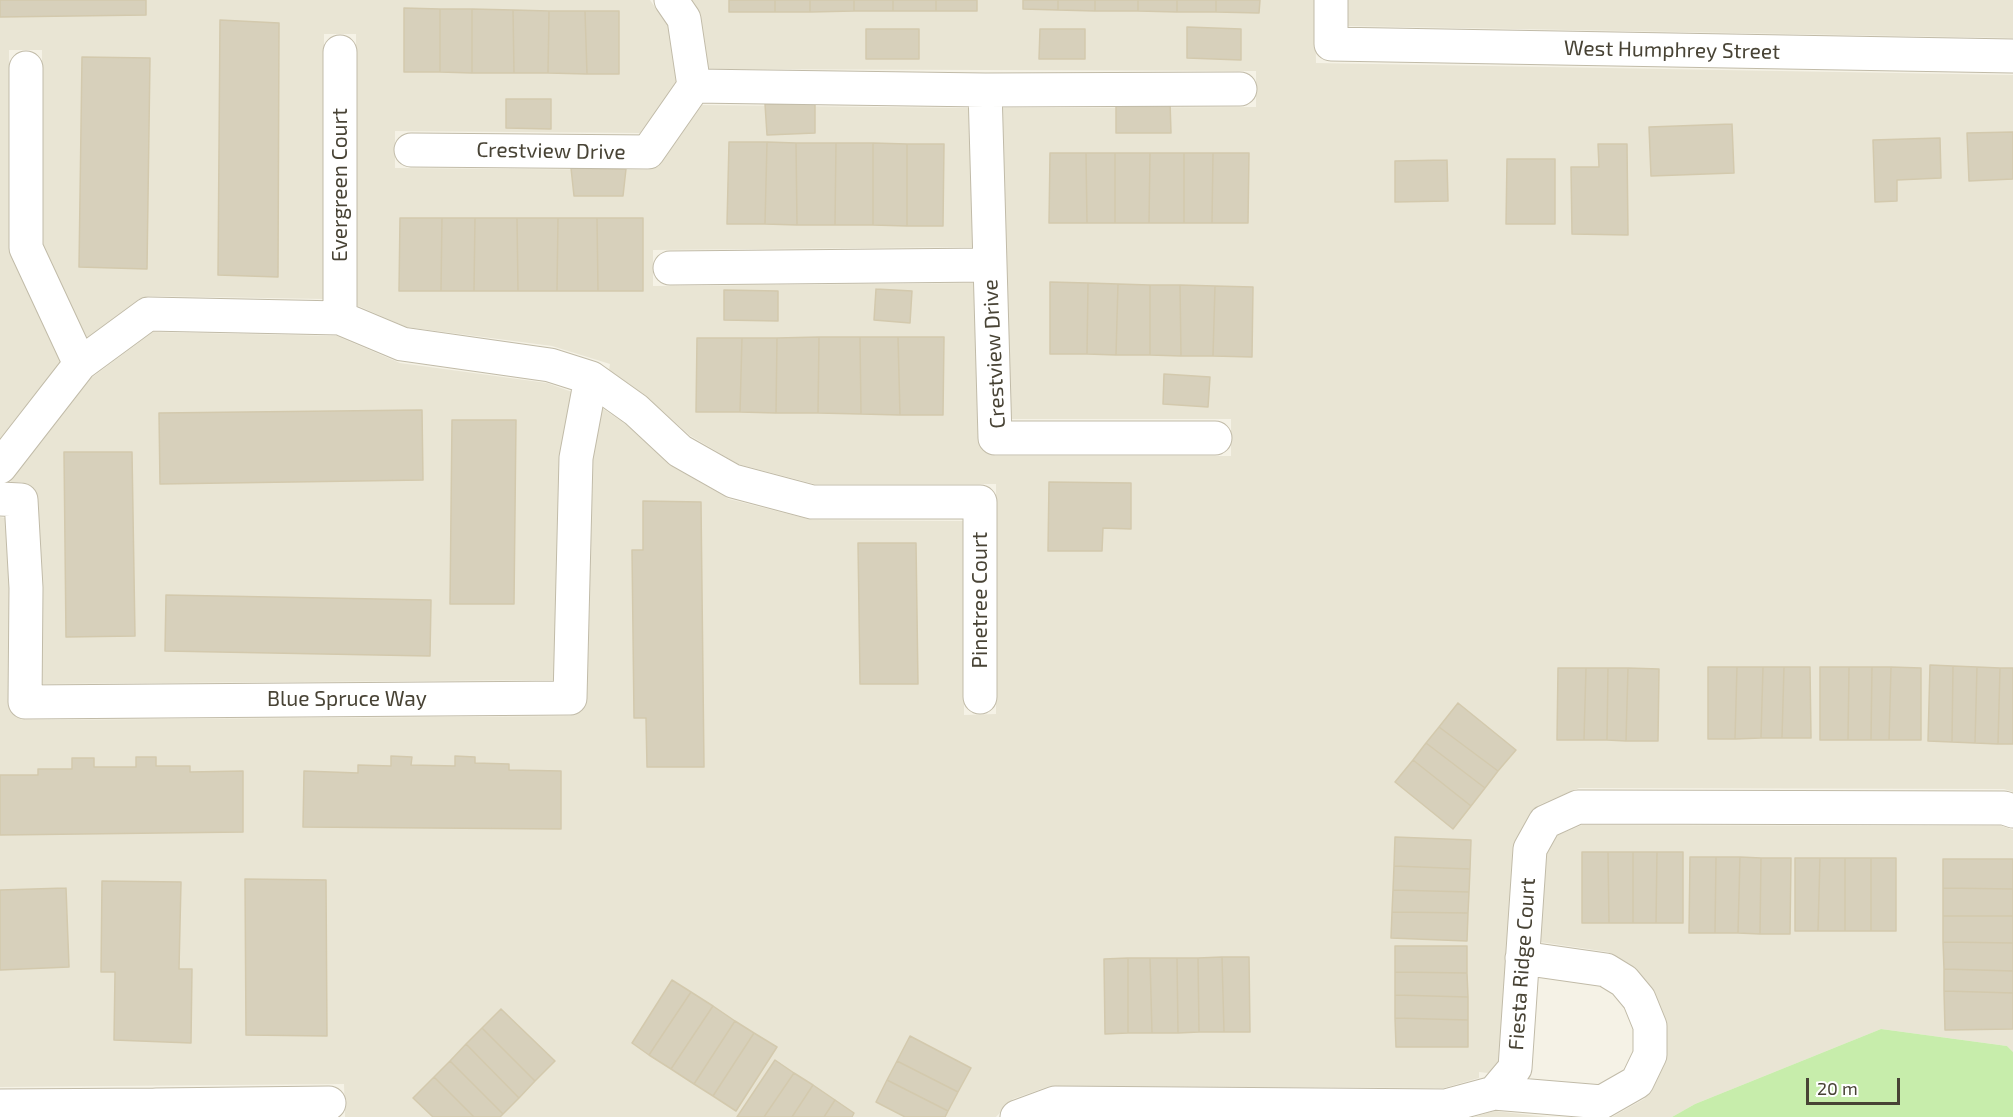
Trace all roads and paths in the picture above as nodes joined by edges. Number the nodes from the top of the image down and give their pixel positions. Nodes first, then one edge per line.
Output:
1 (671, 0) edge
2 (1331, 0) edge
3 (340, 52) dead end
4 (2013, 56) edge
5 (26, 68) dead end
6 (694, 86) junction
7 (1240, 89) dead end
8 (985, 90) junction
9 (411, 150) dead end
10 (990, 265) junction
11 (670, 268) dead end
12 (340, 318) junction
13 (80, 364) junction
14 (591, 378) junction
15 (1215, 438) dead end
16 (0, 467) edge
17 (0, 499) edge
18 (980, 697) dead end
19 (2013, 811) edge
20 (1522, 958) junction
21 (1494, 1093) junction
22 (329, 1103) dead end
23 (0, 1106) edge
24 (157, 1111) edge
25 (1017, 1117) edge

1 - 6 street
2 - 4 street, West Humphrey Street
3 - 12 street, Evergreen Court
5 - 13 street
6 - 8 street
6 - 9 street, Crestview Drive
7 - 8 street
8 - 10 street, Crestview Drive
10 - 11 street
10 - 15 street, Crestview Drive
12 - 13 street
12 - 14 street
13 - 16 street
14 - 17 street, Blue Spruce Way
14 - 18 street, Pinetree Court
19 - 20 street, Fiesta Ridge Court
20 - 21 street, Fiesta Ridge Court
20 - 21 street
21 - 25 street
22 - 24 street
23 - 24 street

